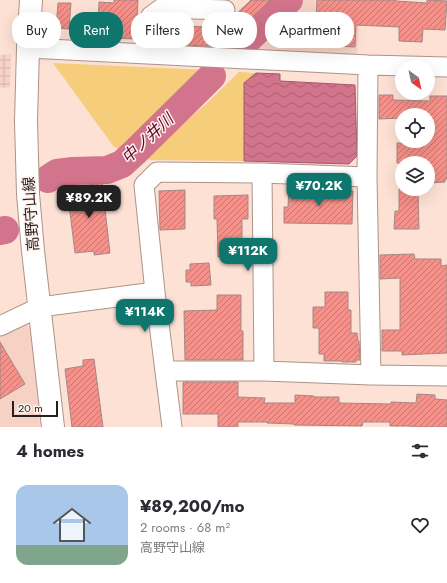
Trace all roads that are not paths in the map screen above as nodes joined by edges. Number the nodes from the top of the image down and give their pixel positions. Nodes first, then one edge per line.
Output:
1 (31, 0) edge
2 (225, 10) dead end
3 (30, 12) edge
4 (28, 48) joint
5 (149, 54) junction
6 (368, 65) junction
7 (447, 67) edge
8 (262, 173) junction
9 (367, 177) junction
10 (155, 292) junction
11 (40, 307) junction
12 (0, 326) edge
13 (166, 371) junction
14 (264, 371) junction
15 (372, 375) junction
16 (447, 376) edge
17 (53, 427) edge
18 (172, 427) edge

1 - 3 main road, 高野守山線
2 - 5 street
4 - 5 street
4 - 11 main road, 高野守山線
5 - 6 street
6 - 7 street
6 - 9 street
8 - 9 street
8 - 10 street
8 - 14 street
9 - 15 street
10 - 11 street
10 - 13 street
11 - 12 street
11 - 17 main road, 高野守山線
13 - 14 street
13 - 18 street
14 - 15 street
15 - 16 street

